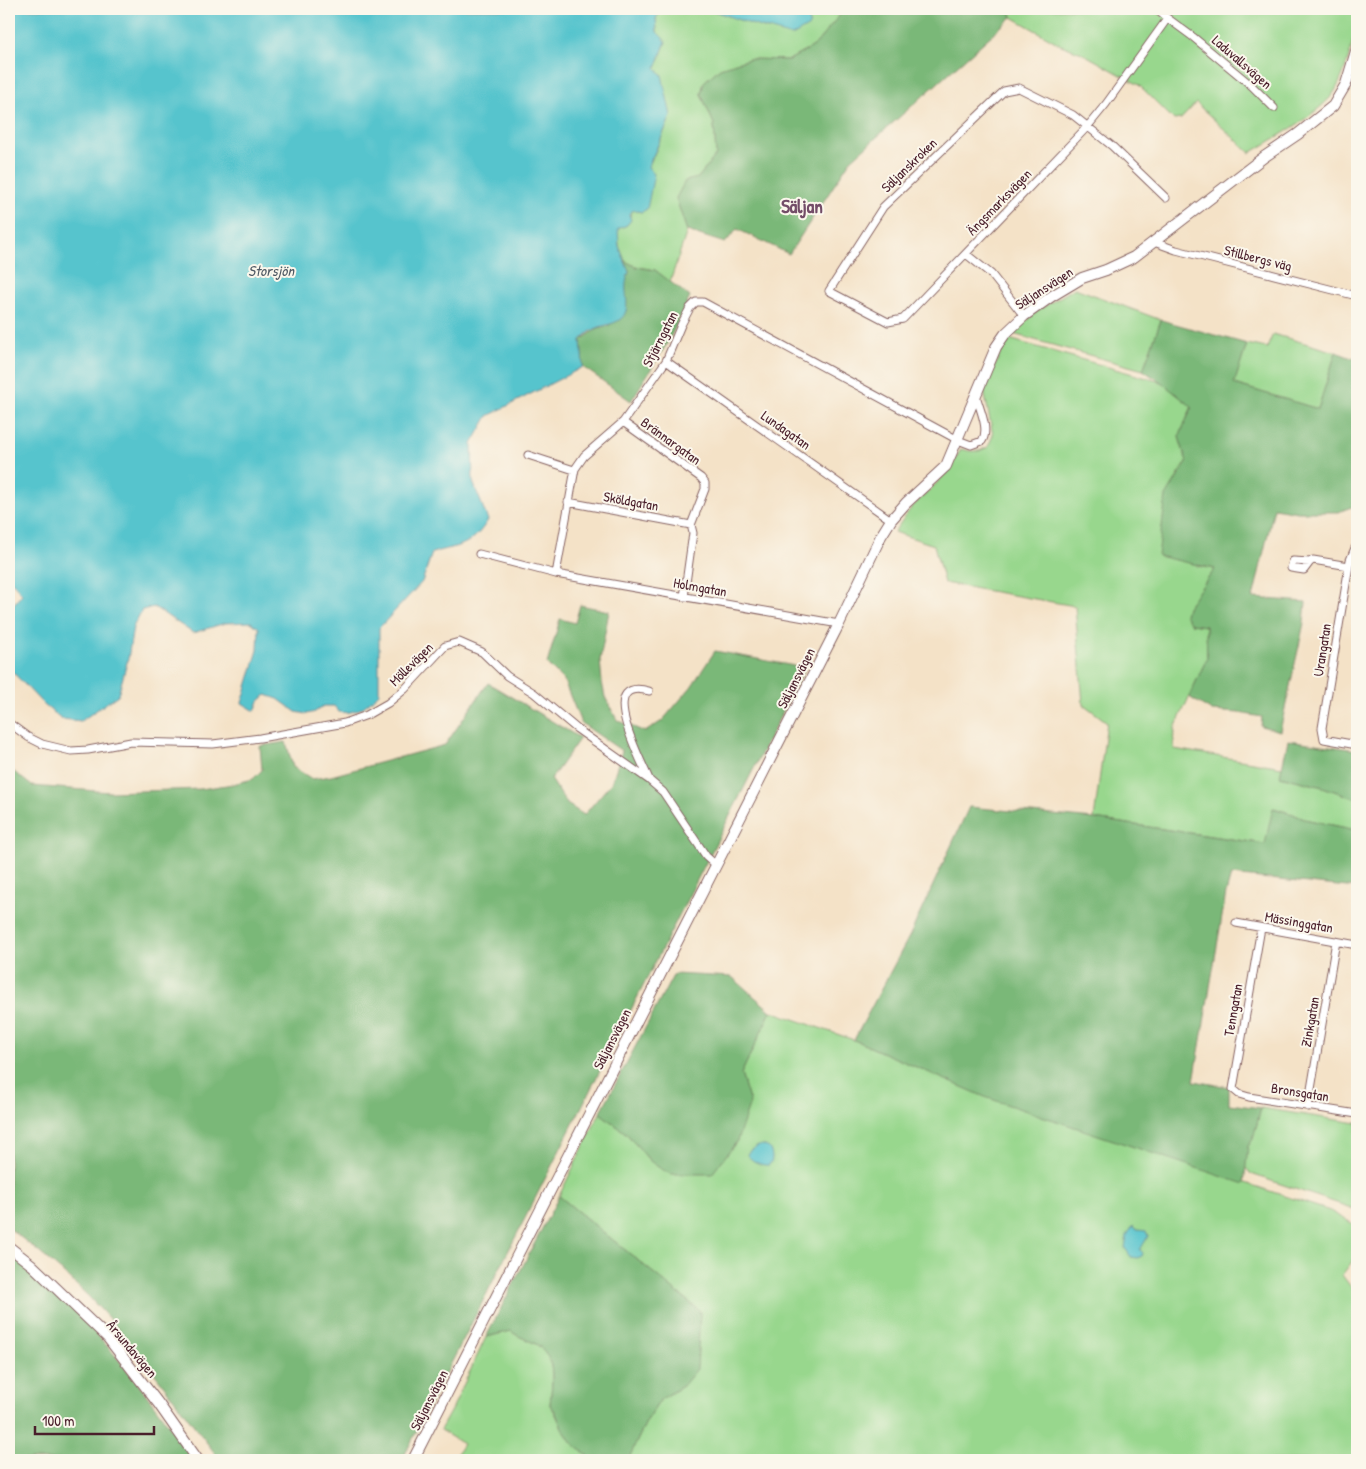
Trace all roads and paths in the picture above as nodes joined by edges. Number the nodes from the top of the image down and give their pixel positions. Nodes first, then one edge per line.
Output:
1 (1155, 9) edge
2 (1168, 20) junction
3 (1357, 48) edge
4 (1274, 108) dead end
5 (1088, 126) junction
6 (1166, 198) dead end
7 (1154, 242) junction
8 (966, 254) junction
9 (1357, 296) edge
10 (1024, 316) junction
11 (666, 361) junction
12 (976, 395) junction
13 (623, 422) junction
14 (958, 440) junction
15 (528, 455) dead end
16 (574, 470) junction
17 (568, 502) junction
18 (891, 520) junction
19 (690, 525) junction
20 (1356, 548) edge
21 (479, 554) dead end
22 (1310, 562) dead end
23 (1349, 566) junction
24 (556, 574) junction
25 (684, 597) junction
26 (839, 624) junction
27 (649, 691) dead end
28 (9, 722) edge
29 (1357, 744) edge
30 (649, 780) junction
31 (716, 865) junction
32 (1236, 923) dead end
33 (1261, 928) junction
34 (1336, 941) junction
35 (1357, 945) edge
36 (1239, 1094) joint
37 (1308, 1106) junction
38 (1357, 1114) edge
39 (9, 1247) edge
40 (198, 1460) edge
41 (414, 1460) edge

1 - 2 street, Laduvallsvägen
2 - 4 street, Laduvallsvägen
2 - 5 street
3 - 7 street, Säljansvägen
5 - 6 street, Säljanskroken
5 - 8 street, Ängsmarksvägen
5 - 8 street, Säljanskroken
7 - 9 street, Stillbergs väg
7 - 10 street, Säljansvägen
8 - 10 street, Ängsmarksvägen
10 - 12 street, Säljansvägen
11 - 13 street, Stjärngatan
11 - 14 street, Stjärngatan
11 - 18 street, Lundagatan
12 - 14 street, Säljansvägen
12 - 14 street
13 - 16 street, Stjärngatan
13 - 19 street, Brännargatan
14 - 18 street, Säljansvägen
15 - 16 street
16 - 17 street, Stjärngatan
17 - 19 street, Sköldgatan
17 - 24 street, Stjärngatan
18 - 26 street, Säljansvägen
19 - 25 street, Brännargatan
20 - 23 street, Urangatan
21 - 24 street
22 - 23 street
23 - 29 street, Urangatan
24 - 25 street, Holmgatan
25 - 26 street, Holmgatan
26 - 31 street, Säljansvägen
27 - 30 street
28 - 30 street, Möllevägen
30 - 31 street, Möllevägen
31 - 41 street, Säljansvägen
32 - 33 street, Mässinggatan
33 - 34 street, Mässinggatan
33 - 36 street, Tenngatan
34 - 35 street, Mässinggatan
34 - 37 street, Zinkgatan
36 - 37 street, Bronsgatan
37 - 38 street, Bronsgatan
39 - 40 street, Årsundavägen

